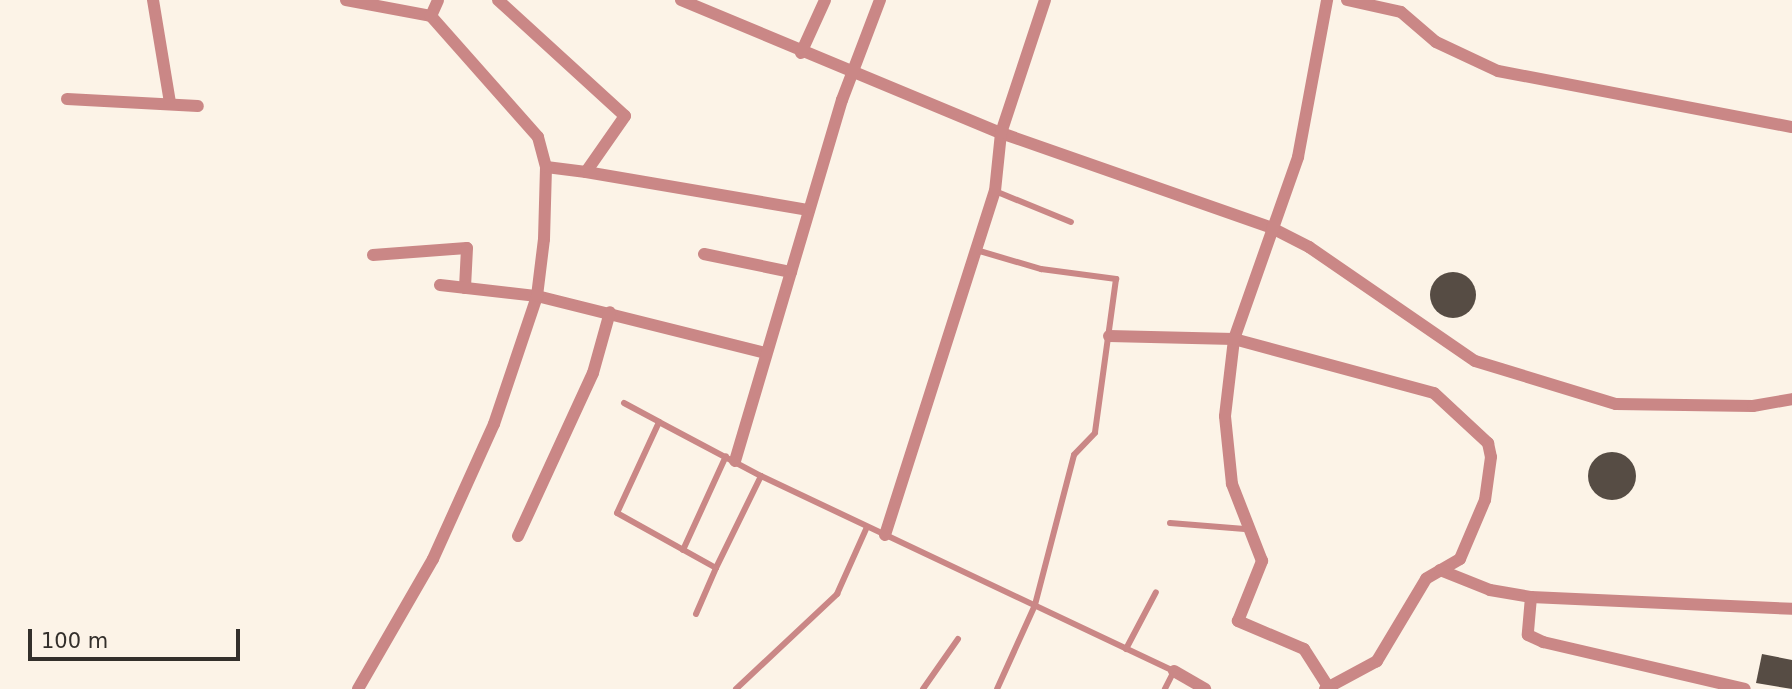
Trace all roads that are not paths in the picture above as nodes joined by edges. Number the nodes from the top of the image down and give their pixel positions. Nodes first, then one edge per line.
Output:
1 (153, 0) edge
2 (346, 0) edge
3 (438, 0) edge
4 (498, 0) edge
5 (681, 0) edge
6 (824, 0) edge
7 (880, 0) edge
8 (1045, 0) edge
9 (1327, 0) edge
10 (1347, 0) edge
11 (430, 16) junction
12 (801, 53) junction
13 (852, 74) junction
14 (66, 99) dead end
15 (170, 103) junction
16 (198, 106) dead end
17 (1792, 127) edge
18 (1001, 133) junction
19 (546, 167) junction
20 (586, 172) junction
21 (995, 191) junction
22 (809, 210) junction
23 (1072, 222) dead end
24 (1272, 228) junction
25 (976, 250) junction
26 (704, 254) dead end
27 (373, 255) dead end
28 (790, 272) junction
29 (440, 285) dead end
30 (465, 288) junction
31 (537, 296) junction
32 (610, 313) junction
33 (1109, 337) junction
34 (1234, 339) junction
35 (766, 354) junction
36 (1792, 400) edge
37 (624, 403) dead end
38 (659, 422) junction
39 (730, 458) junction
40 (761, 476) junction
41 (1170, 523) dead end
42 (867, 527) junction
43 (1245, 530) junction
44 (885, 535) junction
45 (518, 536) dead end
46 (682, 550) junction
47 (716, 568) junction
48 (1440, 570) junction
49 (1156, 592) dead end
50 (1531, 597) junction
51 (1035, 606) junction
52 (1792, 609) edge
53 (696, 614) dead end
54 (958, 639) dead end
55 (1126, 649) junction
56 (1174, 671) junction
57 (1326, 687) edge
58 (358, 689) edge
59 (736, 689) edge
60 (923, 689) edge
61 (997, 689) edge
62 (1165, 689) edge
63 (1205, 689) edge
64 (1745, 689) edge

1 - 15 street
2 - 11 street
3 - 11 street
4 - 20 street
5 - 12 street
6 - 12 street
7 - 13 street
8 - 18 street
9 - 24 street
10 - 17 street
11 - 19 street
12 - 13 street
13 - 18 street
13 - 22 street
14 - 15 street
15 - 16 street
18 - 21 street
18 - 24 street
19 - 20 street
19 - 31 street
20 - 22 street
21 - 23 lane
21 - 25 street
22 - 28 street
24 - 34 street
24 - 36 street
25 - 33 lane
25 - 44 street
26 - 28 street
27 - 30 street
28 - 35 street
29 - 30 street
30 - 31 street
31 - 32 street
31 - 58 street
32 - 35 street
32 - 45 street
33 - 34 street
33 - 51 lane
34 - 43 street
34 - 48 street
35 - 39 street
37 - 38 lane
38 - 39 lane
38 - 46 lane
39 - 40 lane
39 - 46 lane
40 - 42 lane
40 - 47 lane
41 - 43 lane
42 - 44 lane
42 - 59 lane
43 - 57 street
44 - 51 lane
46 - 47 lane
47 - 53 lane
48 - 50 street
48 - 57 street
49 - 55 lane
50 - 52 street
50 - 64 street
51 - 55 lane
51 - 61 lane
54 - 60 lane
55 - 56 lane
56 - 62 lane
56 - 63 street

